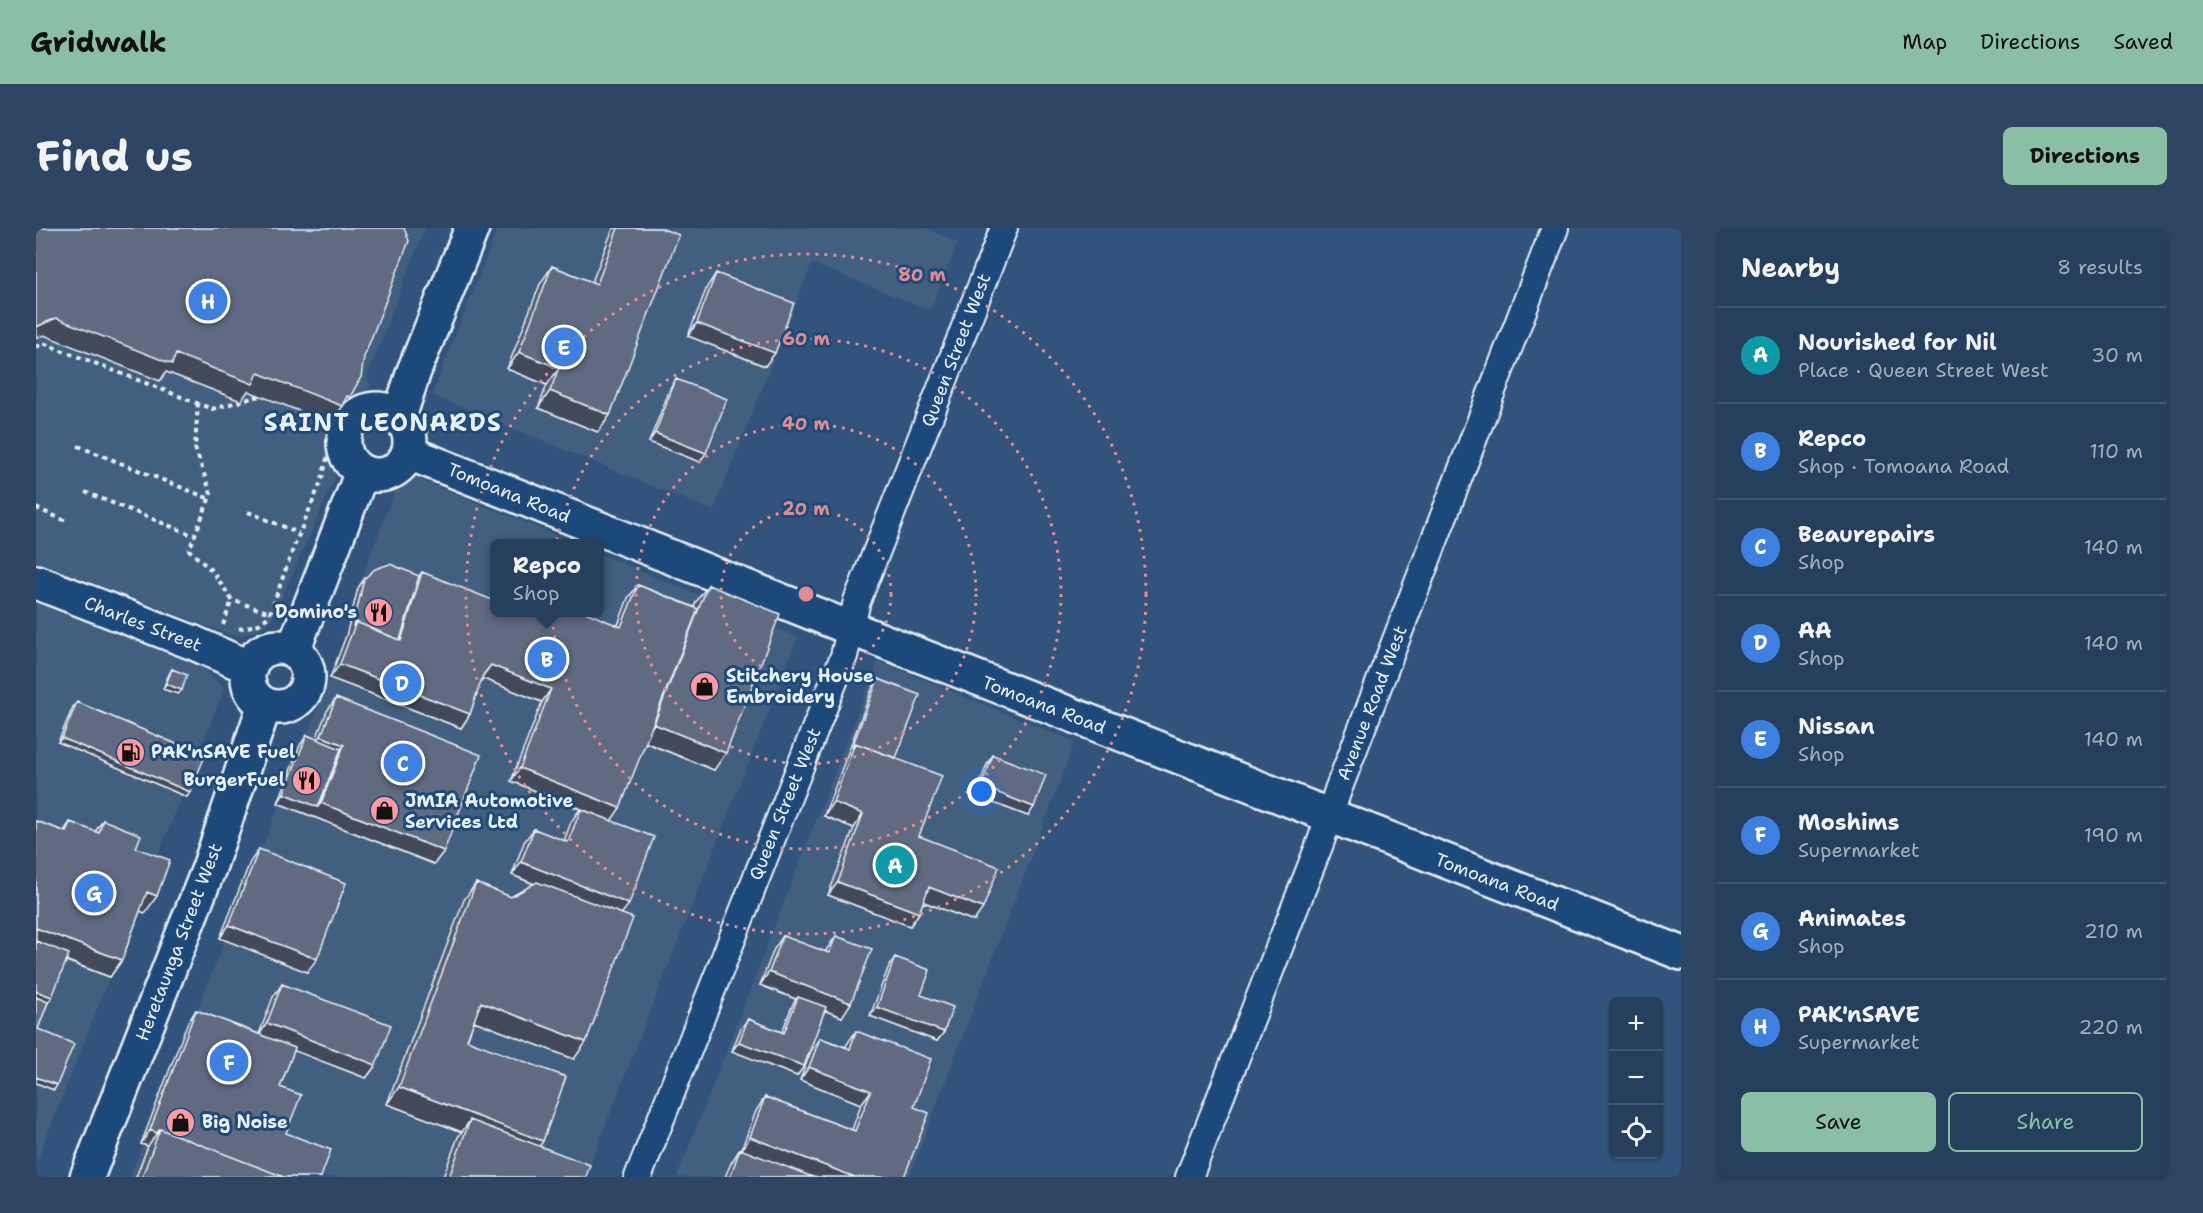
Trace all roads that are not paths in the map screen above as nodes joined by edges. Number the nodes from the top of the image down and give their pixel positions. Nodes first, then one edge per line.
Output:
1 (450, 228) edge
2 (472, 228) edge
3 (1004, 228) edge
4 (1555, 228) edge
5 (393, 413) junction
6 (409, 453) junction
7 (362, 472) junction
8 (36, 582) edge
9 (850, 628) junction
10 (293, 651) junction
11 (250, 668) junction
12 (266, 704) junction
13 (1329, 816) junction
14 (1681, 953) edge
15 (87, 1177) edge
16 (638, 1177) edge
17 (1189, 1177) edge

1 - 5 street
2 - 5 street
3 - 9 street, Queen Street West
4 - 13 street, Avenue Road West
5 - 6 street
5 - 7 street
6 - 7 street
6 - 9 street, Tomoana Road
7 - 10 street
8 - 11 street, Charles Street
9 - 13 street, Tomoana Road
9 - 16 street, Queen Street West
10 - 11 street
10 - 12 street
11 - 12 street
12 - 15 street, Heretaunga Street West
13 - 14 street, Tomoana Road
13 - 17 street, Avenue Road West

